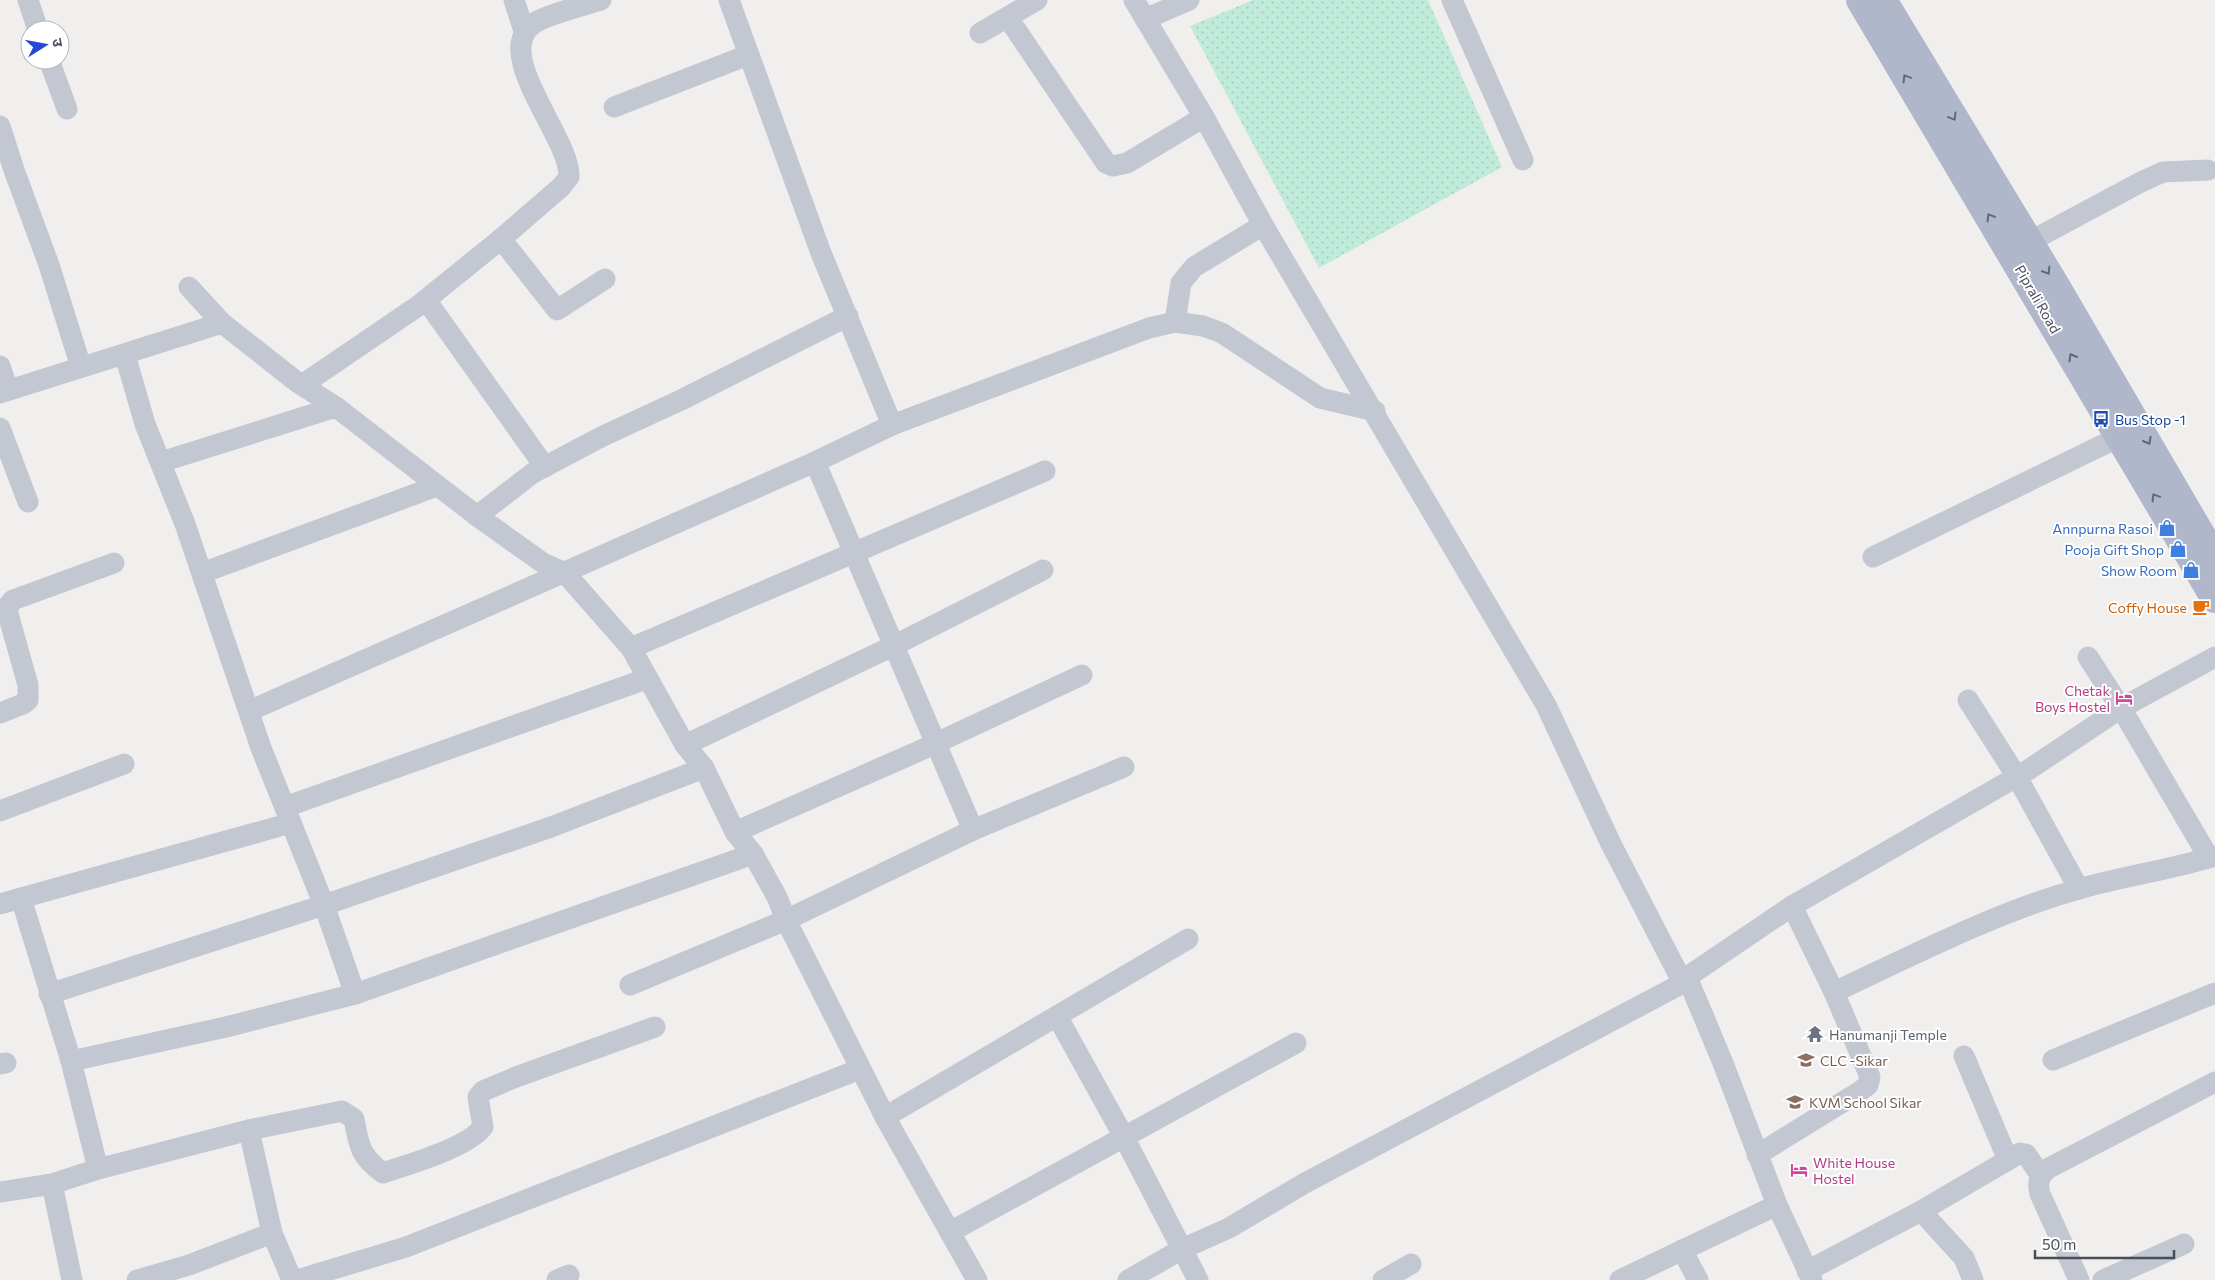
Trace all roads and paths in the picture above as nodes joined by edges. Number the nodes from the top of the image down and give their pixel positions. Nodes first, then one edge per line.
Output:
1 (28, 0) edge
2 (514, 0) edge
3 (601, 0) edge
4 (729, 0) edge
5 (1037, 0) edge
6 (1134, 0) edge
7 (1189, 0) edge
8 (1452, 0) edge
9 (1860, 0) edge
10 (1883, 0) edge
11 (1008, 18) junction
12 (1146, 19) junction
13 (35, 20) edge
14 (524, 31) junction
15 (980, 32) dead end
16 (748, 55) junction
17 (52, 70) edge
18 (614, 107) dead end
19 (66, 109) dead end
20 (1204, 117) junction
21 (0, 126) edge
22 (1523, 160) dead end
23 (2208, 170) dead end
24 (7, 173) edge
25 (1263, 225) junction
26 (502, 239) junction
27 (2029, 242) junction
28 (605, 279) dead end
29 (189, 287) dead end
30 (426, 300) junction
31 (848, 316) junction
32 (1175, 322) junction
33 (222, 323) junction
34 (125, 355) junction
35 (0, 366) edge
36 (81, 367) junction
37 (302, 385) junction
38 (4, 391) edge
39 (336, 407) junction
40 (1375, 411) junction
41 (892, 425) junction
42 (0, 428) edge
43 (2119, 436) junction
44 (161, 462) junction
45 (815, 462) junction
46 (545, 467) junction
47 (1045, 471) dead end
48 (438, 486) junction
49 (28, 502) dead end
50 (477, 516) junction
51 (852, 552) junction
52 (1873, 557) dead end
53 (2215, 558) edge
54 (114, 563) dead end
55 (1043, 570) dead end
56 (202, 573) junction
57 (565, 573) junction
58 (2215, 599) edge
59 (893, 646) junction
60 (630, 648) junction
61 (2088, 657) dead end
62 (2215, 657) edge
63 (1082, 675) dead end
64 (646, 679) junction
65 (1968, 700) dead end
66 (2121, 708) junction
67 (249, 711) junction
68 (0, 713) edge
69 (935, 744) junction
70 (685, 745) junction
71 (124, 764) dead end
72 (1124, 767) dead end
73 (704, 768) junction
74 (2017, 776) junction
75 (0, 811) edge
76 (288, 815) junction
77 (974, 830) junction
78 (736, 832) junction
79 (753, 854) junction
80 (2212, 857) edge
81 (2079, 889) junction
82 (21, 898) junction
83 (0, 904) edge
84 (324, 905) junction
85 (1792, 906) junction
86 (786, 920) junction
87 (1188, 940) dead end
88 (1685, 980) junction
89 (630, 985) dead end
90 (1834, 992) junction
91 (2215, 992) edge
92 (49, 994) junction
93 (355, 994) junction
94 (1057, 1016) junction
95 (654, 1027) dead end
96 (1296, 1043) dead end
97 (1964, 1056) dead end
98 (2053, 1060) dead end
99 (71, 1061) junction
100 (860, 1069) junction
101 (2215, 1082) edge
102 (885, 1117) junction
103 (249, 1130) junction
104 (1124, 1137) junction
105 (1756, 1155) junction
106 (2008, 1160) junction
107 (98, 1169) junction
108 (2041, 1176) junction
109 (52, 1184) junction
110 (0, 1192) edge
111 (1777, 1205) junction
112 (1921, 1211) junction
113 (272, 1232) junction
114 (950, 1232) junction
115 (2184, 1244) dead end
116 (1182, 1249) junction
117 (1682, 1250) junction
118 (1411, 1264) dead end
119 (1810, 1276) edge
120 (72, 1280) edge
121 (137, 1280) edge
122 (292, 1280) edge
123 (297, 1280) edge
124 (977, 1280) edge
125 (1128, 1280) edge
126 (1198, 1280) edge
127 (1383, 1280) edge
128 (1620, 1280) edge
129 (1698, 1280) edge
130 (1973, 1280) edge
131 (2079, 1280) edge
132 (2103, 1280) edge

1 - 13 street
2 - 14 street
3 - 14 street
4 - 16 street
5 - 11 street
6 - 12 street
7 - 12 street
8 - 22 street
43 -> 9 main road, Piprali Road
10 -> 27 main road
11 - 15 street
11 - 20 street
12 - 20 street
14 - 26 street
16 - 18 street
16 - 31 street
17 - 19 street
20 - 25 street
21 - 24 street
23 - 27 street
24 - 36 street
25 - 32 street
25 - 40 street
26 - 28 street
26 - 30 street
27 -> 53 main road
29 - 33 street
30 - 37 street
30 - 46 street
31 - 41 street
31 - 46 street
32 - 40 street
32 - 41 street
33 - 34 street
33 - 37 street
34 - 36 street
34 - 44 street
35 - 38 street
36 - 38 street
37 - 39 street
39 - 44 street
39 - 48 street
40 - 88 street
41 - 45 street
42 - 49 street
43 - 52 street
58 -> 43 main road, Piprali Road
44 - 56 street
45 - 51 street
45 - 57 street
46 - 50 street
47 - 51 street
48 - 50 street
48 - 56 street
50 - 57 street
51 - 59 street
51 - 60 street
54 - 68 street
55 - 59 street
56 - 67 street
57 - 60 street
57 - 67 street
59 - 69 street
59 - 70 street
60 - 64 street
61 - 66 street
62 - 66 street
63 - 69 street
64 - 70 street
64 - 76 street
65 - 74 street
66 - 74 street
66 - 80 street
67 - 76 street
69 - 77 street
69 - 78 street
70 - 73 street
71 - 75 street
72 - 77 street
73 - 78 street
73 - 84 street
74 - 81 street
74 - 85 street
76 - 82 street
76 - 84 street
77 - 86 street
78 - 79 street
79 - 86 street
79 - 93 street
80 - 81 street
81 - 90 street
82 - 83 street
82 - 92 street
84 - 92 street
84 - 93 street
85 - 88 street
85 - 90 street
86 - 89 street
86 - 100 street
87 - 94 street
88 - 105 street
88 - 116 street
90 - 105 street
91 - 98 street
92 - 99 street
93 - 99 street
94 - 102 street
94 - 104 street
95 - 103 street
96 - 104 street
97 - 106 street
99 - 107 street
100 - 102 street
100 - 123 street
101 - 108 street
102 - 114 street
103 - 107 street
103 - 113 street
104 - 114 street
104 - 116 street
105 - 111 street
106 - 108 street
106 - 112 street
107 - 109 street
108 - 131 street
109 - 110 street
109 - 120 street
111 - 117 street
111 - 119 street
112 - 119 street
112 - 130 street
113 - 121 street
113 - 122 street
114 - 124 street
115 - 132 street
116 - 125 street
116 - 126 street
117 - 128 street
117 - 129 street
118 - 127 street

